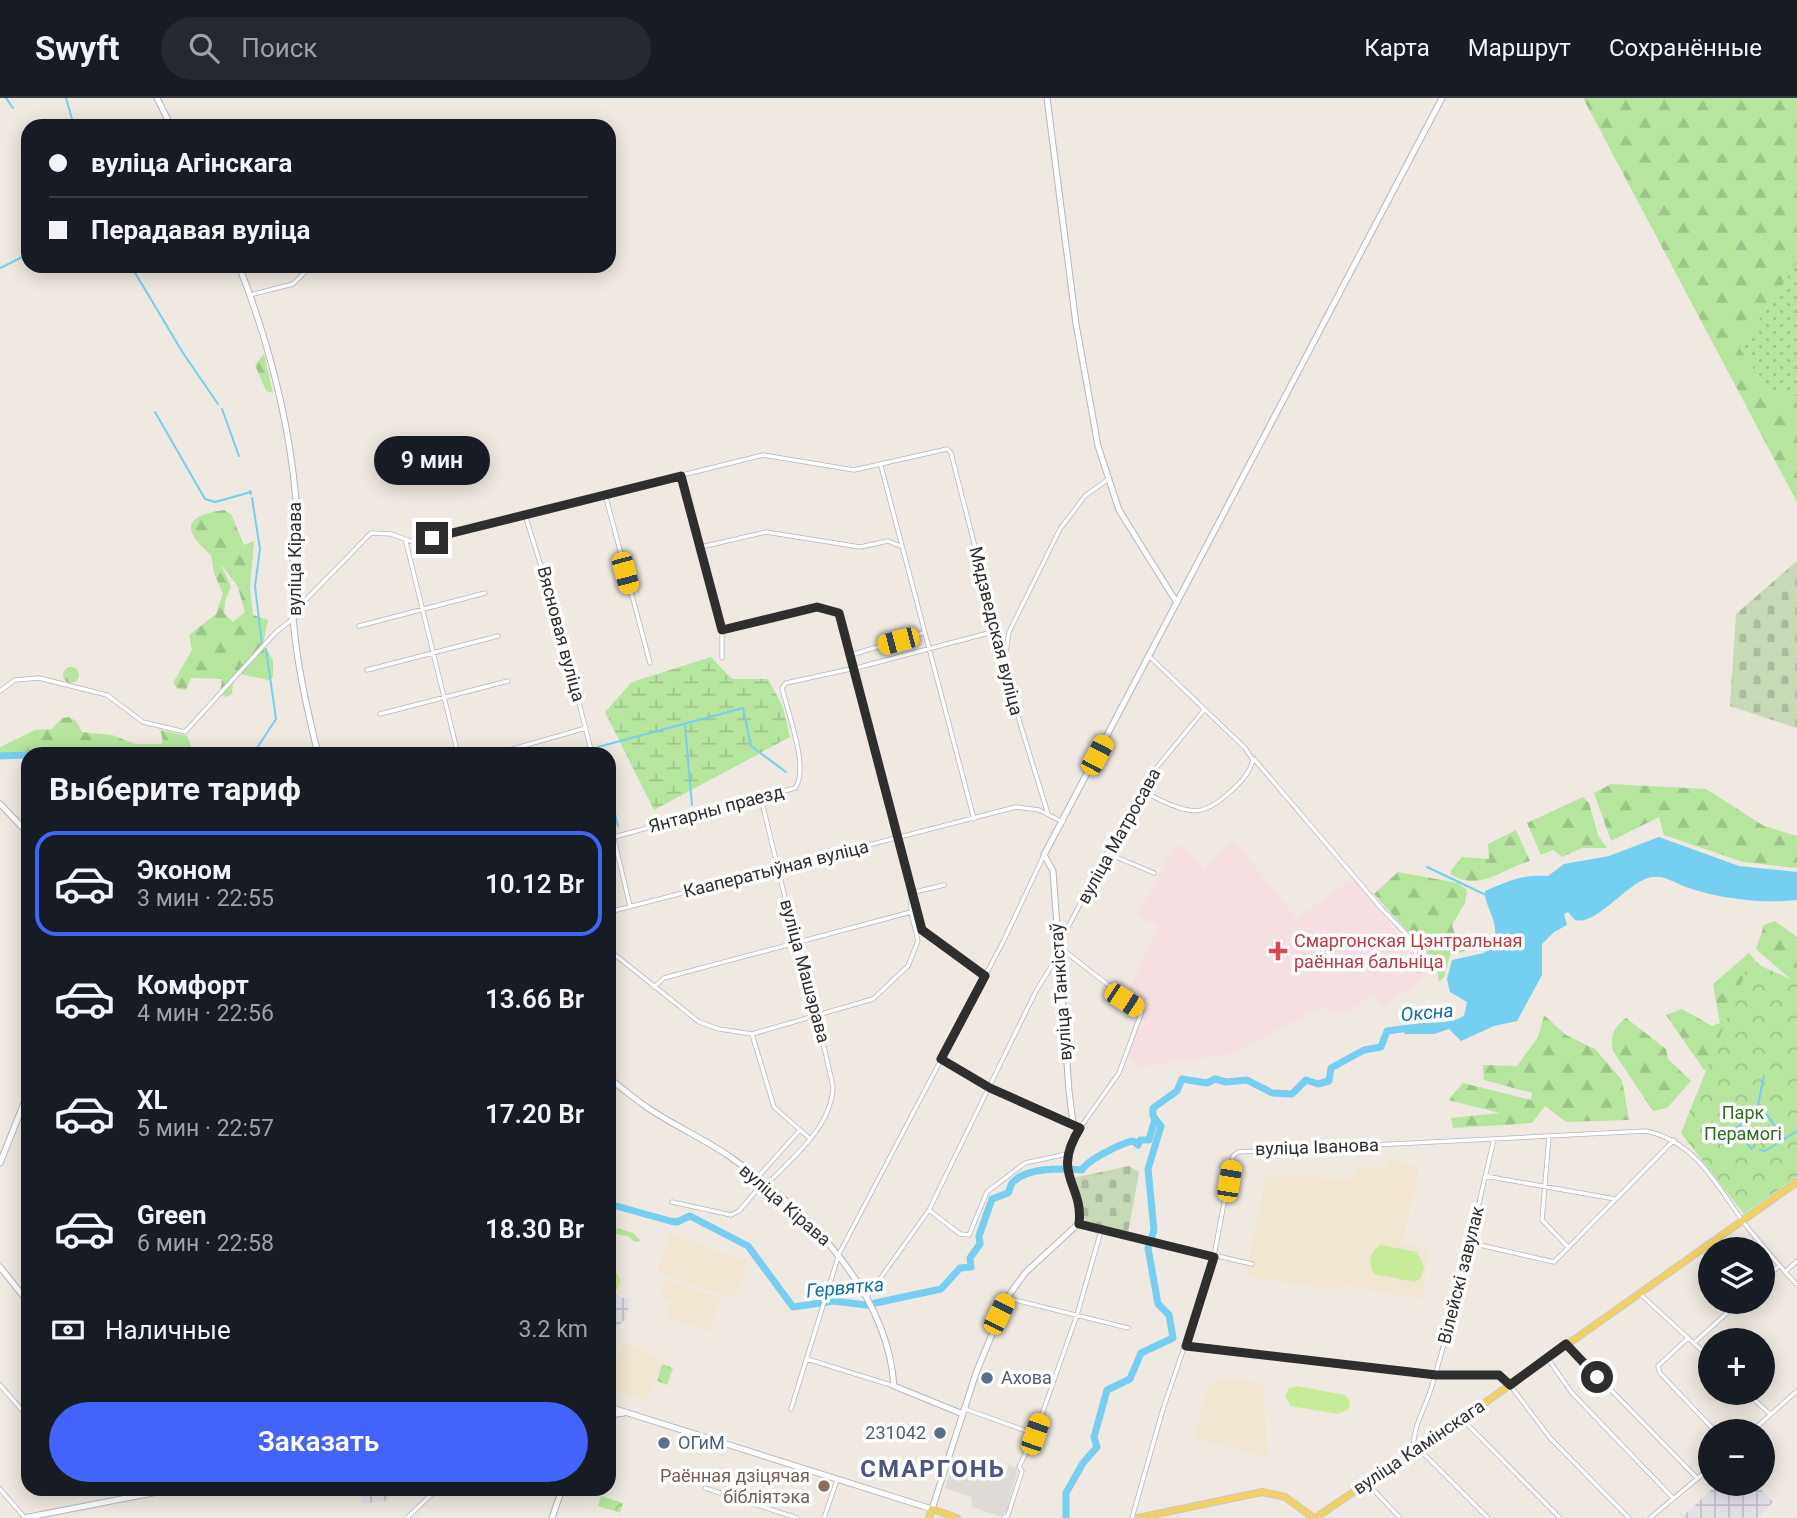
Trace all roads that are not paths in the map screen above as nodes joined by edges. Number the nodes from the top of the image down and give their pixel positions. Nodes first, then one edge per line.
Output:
1 (157, 98) edge
2 (1047, 98) edge
3 (1442, 98) edge
4 (168, 119) edge
5 (242, 273) edge
6 (304, 273) edge
7 (250, 295) junction
8 (881, 465) junction
9 (681, 476) junction
10 (1107, 480) junction
11 (604, 494) junction
12 (525, 515) junction
13 (896, 530) junction
14 (888, 541) junction
15 (405, 542) junction
16 (900, 546) junction
17 (701, 547) junction
18 (485, 593) dead end
19 (1177, 603) junction
20 (421, 610) junction
21 (294, 615) junction
22 (359, 626) dead end
23 (722, 630) junction
24 (996, 631) junction
25 (923, 633) junction
26 (498, 636) dead end
27 (927, 648) junction
28 (432, 654) junction
29 (851, 654) junction
30 (1150, 657) junction
31 (722, 658) dead end
32 (1004, 662) junction
33 (650, 663) dead end
34 (855, 668) junction
35 (368, 670) dead end
36 (508, 681) dead end
37 (0, 691) edge
38 (443, 698) junction
39 (1204, 710) junction
40 (380, 714) dead end
41 (586, 728) junction
42 (316, 747) edge
43 (456, 747) edge
44 (520, 747) edge
45 (590, 747) edge
46 (1252, 760) junction
47 (1138, 793) junction
48 (761, 798) junction
49 (0, 804) edge
50 (1048, 814) junction
51 (974, 820) junction
52 (1063, 822) junction
53 (21, 826) edge
54 (616, 837) edge
55 (899, 837) junction
56 (616, 850) edge
57 (1109, 854) junction
58 (1044, 855) junction
59 (777, 869) junction
60 (1154, 873) dead end
61 (944, 885) dead end
62 (912, 893) junction
63 (630, 906) junction
64 (616, 910) edge
65 (911, 913) junction
66 (919, 919) junction
67 (924, 934) junction
68 (800, 943) junction
69 (917, 946) junction
70 (1058, 946) junction
71 (616, 956) edge
72 (1419, 971) dead end
73 (985, 976) junction
74 (654, 987) junction
75 (817, 1016) junction
76 (752, 1034) junction
77 (941, 1059) junction
78 (616, 1083) edge
79 (990, 1087) junction
80 (21, 1110) edge
81 (1073, 1124) junction
82 (1080, 1128) junction
83 (799, 1130) junction
84 (1549, 1136) junction
85 (808, 1137) junction
86 (1494, 1139) junction
87 (1674, 1140) junction
88 (1067, 1154) junction
89 (0, 1163) edge
90 (1485, 1176) junction
91 (757, 1178) junction
92 (1797, 1182) edge
93 (765, 1184) junction
94 (1545, 1187) junction
95 (1615, 1199) junction
96 (672, 1202) dead end
97 (929, 1210) junction
98 (1741, 1219) junction
99 (1079, 1224) junction
100 (1101, 1231) junction
101 (1471, 1243) junction
102 (1567, 1246) junction
103 (839, 1254) junction
104 (1214, 1257) junction
105 (1797, 1261) edge
106 (1252, 1264) dead end
107 (1779, 1266) junction
108 (0, 1267) edge
109 (1775, 1270) edge
110 (1785, 1272) junction
111 (6, 1275) junction
112 (0, 1281) edge
113 (1797, 1285) edge
114 (21, 1293) edge
115 (1639, 1293) junction
116 (1007, 1298) junction
117 (867, 1302) junction
118 (1726, 1314) edge
119 (1077, 1315) junction
120 (1128, 1328) dead end
121 (1688, 1338) junction
122 (1694, 1343) junction
123 (1566, 1344) junction
124 (1186, 1346) junction
125 (1698, 1347) edge
126 (807, 1359) junction
127 (1548, 1359) junction
128 (1436, 1375) junction
129 (0, 1385) edge
130 (1510, 1385) junction
131 (894, 1386) junction
132 (1797, 1391) edge
133 (1760, 1405) edge
134 (21, 1409) edge
135 (616, 1409) edge
136 (791, 1409) dead end
137 (963, 1411) junction
138 (627, 1413) junction
139 (616, 1414) edge
140 (1770, 1415) junction
141 (1462, 1419) junction
142 (1704, 1419) edge
143 (1766, 1419) edge
144 (1035, 1434) junction
145 (1416, 1449) junction
146 (838, 1478) junction
147 (1697, 1478) joint
148 (1367, 1482) junction
149 (0, 1489) edge
150 (705, 1489) dead end
151 (139, 1496) edge
152 (430, 1496) edge
153 (560, 1496) edge
154 (1673, 1497) junction
155 (932, 1509) junction
156 (24, 1518) edge
157 (407, 1518) edge
158 (552, 1518) edge
159 (797, 1518) edge
160 (824, 1518) edge
161 (929, 1518) edge
162 (957, 1518) edge
163 (1004, 1518) edge
164 (1132, 1518) edge
165 (1138, 1518) edge
166 (1315, 1518) edge
167 (1400, 1518) edge
168 (1488, 1518) edge
169 (1560, 1518) edge
170 (1629, 1518) edge
171 (1650, 1518) edge

1 - 4 street
2 - 10 street
3 - 19 street
5 - 7 street, вуліца Кірава
6 - 7 street
7 - 21 street, вуліца Кірава
8 - 9 street
8 - 13 street
8 - 24 street, Мядзведская вуліца
9 - 11 street
9 - 17 street
10 - 19 street
10 - 32 street
11 - 12 street
11 - 33 street
12 - 15 street
12 - 41 street, Вясновая вуліца
13 - 14 street
13 - 16 street
14 - 16 street
14 - 17 street
15 - 20 street
15 - 21 street
16 - 25 street
17 - 23 street
18 - 20 street
19 - 30 street
20 - 22 street
20 - 28 street
21 - 37 street
21 - 42 street, вуліца Кірава
23 - 29 street
23 - 31 street
24 - 27 street
24 - 32 street, Мядзведская вуліца
25 - 27 street
25 - 29 street
26 - 28 street
27 - 34 street
27 - 51 street
28 - 35 street
28 - 38 street
29 - 34 street
30 - 39 street
30 - 52 street
32 - 50 street, Мядзведская вуліца
34 - 48 street, Янтарны праезд
34 - 55 street
36 - 38 street
38 - 40 street
38 - 43 street
39 - 46 street
39 - 47 street, вуліца Матросава
41 - 44 street
41 - 45 street, Вясновая вуліца
46 - 47 street
46 - 72 street
47 - 57 street, вуліца Матросава
48 - 54 street, Янтарны праезд
48 - 59 street, вуліца Машэрава
49 - 53 street
50 - 51 street, Кааператыўная вуліца
50 - 52 street, Кааператыўная вуліца
51 - 55 street, Кааператыўная вуліца
52 - 58 street
55 - 59 street, Кааператыўная вуліца
55 - 62 street
56 - 63 street
57 - 60 street
57 - 70 street, вуліца Матросава
58 - 70 street, вуліца Танкістаў
58 - 73 street
59 - 63 street, Кааператыўная вуліца
59 - 68 street, вуліца Машэрава
61 - 62 street
62 - 65 street
62 - 66 street
63 - 64 street, Кааператыўная вуліца
65 - 66 street
65 - 68 street
65 - 69 street
66 - 67 street
67 - 69 street
67 - 73 street
68 - 74 street
68 - 75 street, вуліца Машэрава
69 - 75 street
70 - 79 street, вуліца Матросава
70 - 81 street, вуліца Танкістаў
70 - 82 street
71 - 74 street
73 - 77 street
74 - 76 street
75 - 76 street
75 - 85 street, вуліца Машэрава
76 - 83 street
77 - 79 street
77 - 103 street
78 - 91 street, вуліца Кірава
79 - 81 street
79 - 97 street, вуліца Матросава
80 - 89 street
81 - 82 street
82 - 88 street
83 - 85 street
83 - 91 street
84 - 86 street, вуліца Іванова
84 - 87 street, вуліца Іванова
84 - 94 street
85 - 93 street, вуліца Машэрава
86 - 90 street, Вілейскі завулак
86 - 104 street, вуліца Іванова
87 - 95 street
87 - 98 street, вуліца Іванова
88 - 97 street
88 - 99 street
90 - 94 street
90 - 101 street, Вілейскі завулак
91 - 93 street, вуліца Кірава
92 - 98 main road, вуліца Камінскага
93 - 96 street, вуліца Машэрава
93 - 103 street, вуліца Кірава
94 - 95 street
94 - 102 street
95 - 102 street
97 - 117 street, вуліца Матросава
98 - 107 street, вуліца Іванова
98 - 115 main road, вуліца Камінскага
99 - 100 street
99 - 116 street
100 - 104 street
100 - 119 street
101 - 102 street
101 - 128 street, Вілейскі завулак
103 - 117 street, вуліца Кірава
103 - 126 street
104 - 106 street
104 - 124 street, вуліца Іванова
105 - 110 street
107 - 109 street
107 - 110 street, вуліца Іванова
108 - 111 street
110 - 113 street, вуліца Іванова
111 - 112 street
111 - 114 street
115 - 121 street
115 - 123 main road, вуліца Камінскага
116 - 119 street
116 - 137 street
117 - 131 street, вуліца Кірава
118 - 122 street
119 - 120 street
119 - 144 street
121 - 122 street
121 - 142 street
122 - 125 street
123 - 127 main road, вуліца Камінскага
123 - 147 street
124 - 128 street
124 - 164 street, вуліца Іванова
126 - 131 street
126 - 136 street
127 - 130 main road, вуліца Камінскага
127 - 154 street
128 - 130 street
128 - 145 street, Вілейскі завулак
129 - 134 street
130 - 141 main road, вуліца Камінскага
130 - 170 street
131 - 137 street
132 - 140 street
133 - 140 street
135 - 138 street
137 - 144 street
137 - 155 street
138 - 139 street
138 - 146 street
140 - 143 street
141 - 145 main road, вуліца Камінскага
141 - 169 street
144 - 163 street
145 - 148 main road, вуліца Камінскага
145 - 168 street
146 - 155 street
146 - 160 street
147 - 154 street
148 - 166 main road, вуліца Камінскага
148 - 167 street
149 - 156 street
150 - 159 street
151 - 156 street
152 - 157 street
153 - 158 street
154 - 171 street
155 - 161 main road
155 - 162 main road
165 - 166 main road

